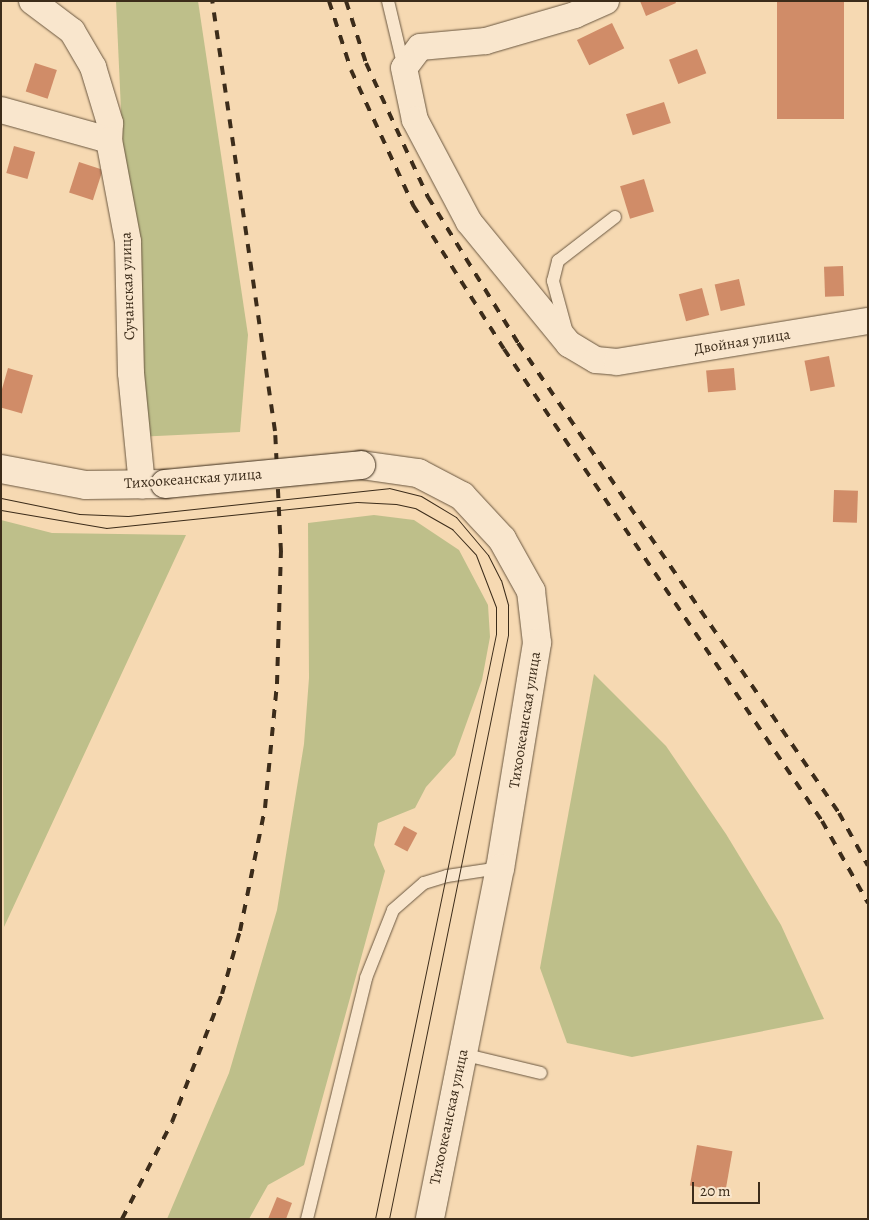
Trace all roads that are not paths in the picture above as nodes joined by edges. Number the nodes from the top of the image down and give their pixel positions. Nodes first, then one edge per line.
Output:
1 (32, 1) edge
2 (388, 1) edge
3 (606, 1) edge
4 (404, 68) junction
5 (1, 110) edge
6 (109, 140) junction
7 (615, 217) dead end
8 (868, 321) edge
9 (569, 344) junction
10 (1, 469) edge
11 (154, 485) junction
12 (500, 868) junction
13 (462, 1054) junction
14 (542, 1073) dead end
15 (307, 1219) edge
16 (430, 1219) edge

1 - 6 street, Сучанская улица
2 - 4 lane
3 - 4 street
4 - 9 street
5 - 6 street
6 - 11 street, Сучанская улица
7 - 9 lane
8 - 9 street, Двойная улица
10 - 11 main road, Тихоокеанская улица
11 - 12 main road, Тихоокеанская улица, bridge
12 - 13 main road, Тихоокеанская улица
12 - 15 lane
13 - 14 lane
13 - 16 main road, Тихоокеанская улица

